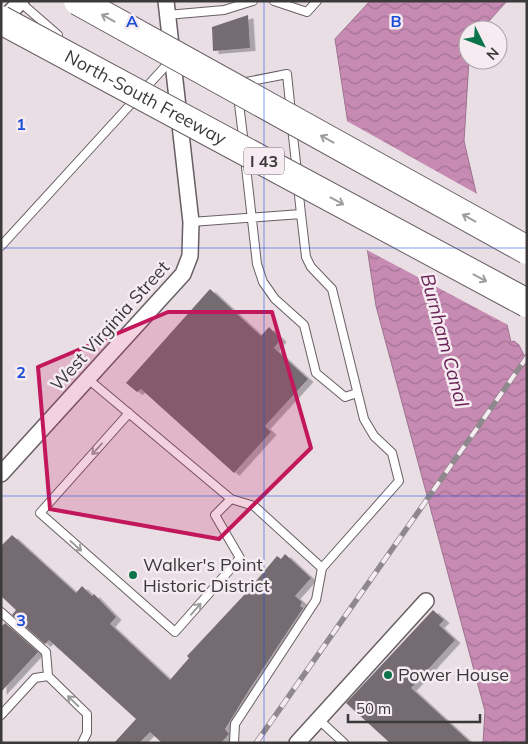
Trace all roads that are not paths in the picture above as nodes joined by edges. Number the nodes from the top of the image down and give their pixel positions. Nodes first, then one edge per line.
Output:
1 (78, 1) edge
2 (253, 1) edge
3 (274, 1) edge
4 (317, 1) edge
5 (20, 2) edge
6 (167, 8) edge
7 (1, 21) edge
8 (58, 35) dead end
9 (172, 59) junction
10 (301, 214) junction
11 (252, 218) junction
12 (191, 222) junction
13 (1, 246) edge
14 (527, 250) edge
15 (527, 303) edge
16 (88, 379) junction
17 (357, 394) junction
18 (129, 413) junction
19 (1, 474) edge
20 (231, 498) junction
21 (322, 568) junction
22 (426, 601) dead end
23 (1, 612) edge
24 (48, 676) junction
25 (1, 715) edge
26 (318, 719) junction
27 (82, 743) edge
28 (234, 743) edge
29 (297, 743) edge
30 (344, 743) edge

14 -> 1 highway, bridge
2 - 6 lane
3 - 4 lane
5 - 7 street
5 - 8 lane
6 - 9 street, West Virginia Street
7 -> 15 highway, North-South Freeway / I 43, bridge
9 - 12 street, West Virginia Street
9 - 13 lane
10 - 11 lane
10 - 11 lane
10 - 17 lane
11 - 12 lane
11 - 17 lane
12 - 16 street, West Virginia Street
16 - 18 lane
16 - 19 street, West Virginia Street
17 - 21 lane
18 - 20 lane
18 -> 20 lane
20 - 21 lane
21 - 28 lane
22 - 26 street
23 - 24 lane
24 - 25 lane
27 -> 24 lane
26 - 29 street
26 - 30 lane

